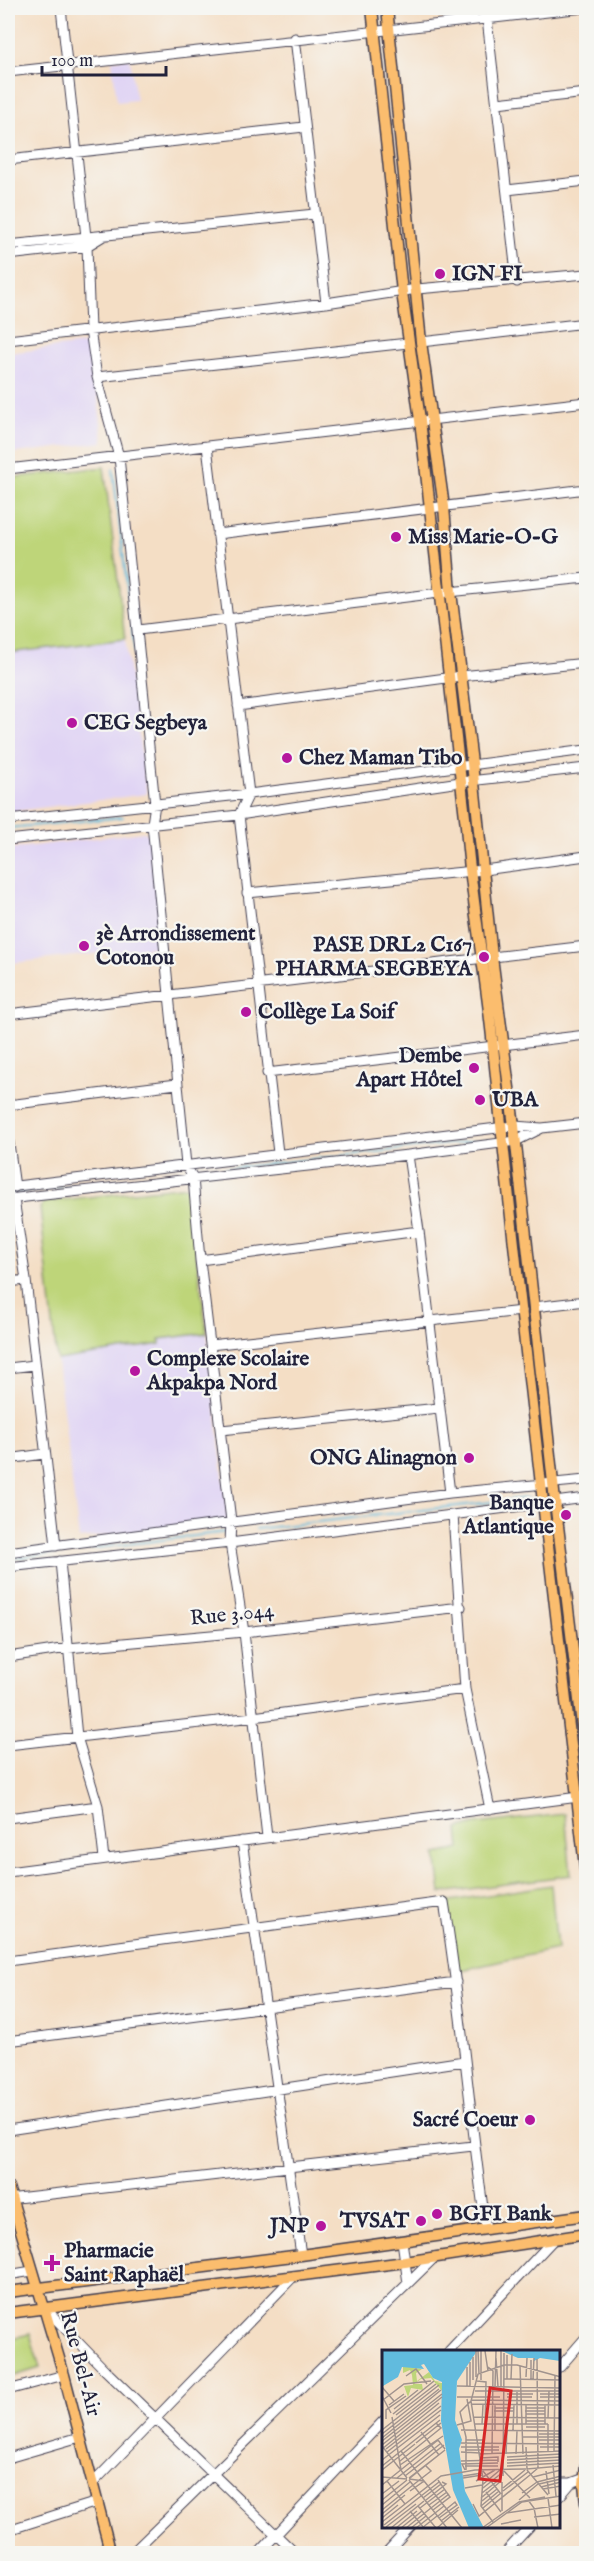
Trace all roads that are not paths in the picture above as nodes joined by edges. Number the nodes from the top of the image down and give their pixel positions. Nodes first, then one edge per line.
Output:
1 (61, 8) edge
2 (372, 8) edge
3 (387, 8) edge
4 (584, 8) edge
5 (487, 19) junction
6 (389, 28) junction
7 (374, 29) junction
8 (295, 38) junction
9 (67, 64) junction
10 (8, 72) edge
11 (586, 93) edge
12 (497, 103) junction
13 (304, 127) junction
14 (76, 152) junction
15 (8, 160) edge
16 (586, 181) edge
17 (507, 190) junction
18 (315, 213) junction
19 (108, 234) junction
20 (86, 235) junction
21 (8, 245) edge
22 (87, 246) junction
23 (8, 255) edge
24 (586, 274) edge
25 (517, 282) junction
26 (417, 290) junction
27 (402, 292) junction
28 (326, 303) junction
29 (586, 323) edge
30 (90, 330) junction
31 (8, 340) edge
32 (422, 342) junction
33 (408, 343) junction
34 (97, 377) junction
35 (586, 402) edge
36 (432, 419) junction
37 (420, 420) junction
38 (207, 446) junction
39 (119, 457) junction
40 (8, 470) edge
41 (586, 489) edge
42 (430, 507) junction
43 (444, 507) junction
44 (218, 534) junction
45 (586, 578) edge
46 (451, 592) junction
47 (439, 593) junction
48 (228, 620) junction
49 (138, 630) junction
50 (586, 663) edge
51 (461, 676) junction
52 (450, 679) junction
53 (238, 706) junction
54 (586, 750) edge
55 (472, 763) junction
56 (459, 765) junction
57 (586, 768) edge
58 (474, 781) junction
59 (460, 782) junction
60 (249, 794) junction
61 (155, 804) junction
62 (239, 815) junction
63 (8, 820) edge
64 (152, 824) junction
65 (8, 840) edge
66 (586, 856) edge
67 (484, 870) junction
68 (469, 871) junction
69 (247, 893) junction
70 (586, 946) edge
71 (487, 958) junction
72 (258, 984) junction
73 (168, 995) junction
74 (8, 1014) edge
75 (586, 1035) edge
76 (499, 1044) junction
77 (267, 1073) junction
78 (177, 1083) junction
79 (8, 1105) edge
80 (586, 1123) edge
81 (514, 1125) junction
82 (500, 1128) junction
83 (542, 1128) junction
84 (8, 1136) edge
85 (516, 1141) junction
86 (502, 1143) junction
87 (278, 1153) junction
88 (408, 1155) junction
89 (186, 1165) junction
90 (193, 1178) junction
91 (11, 1187) edge
92 (11, 1199) edge
93 (419, 1231) junction
94 (200, 1260) junction
95 (26, 1280) junction
96 (8, 1282) edge
97 (586, 1301) edge
98 (534, 1307) junction
99 (522, 1311) junction
100 (429, 1322) junction
101 (210, 1345) junction
102 (35, 1365) junction
103 (8, 1368) edge
104 (439, 1408) junction
105 (221, 1430) junction
106 (44, 1454) junction
107 (8, 1459) edge
108 (586, 1480) edge
109 (554, 1483) junction
110 (540, 1484) junction
111 (450, 1493) junction
112 (586, 1498) edge
113 (555, 1501) junction
114 (543, 1502) junction
115 (453, 1515) junction
116 (231, 1521) junction
117 (230, 1543) junction
118 (56, 1546) junction
119 (8, 1552) edge
120 (60, 1561) junction
121 (8, 1567) edge
122 (461, 1607) junction
123 (244, 1632) junction
124 (68, 1648) junction
125 (8, 1657) edge
126 (465, 1689) junction
127 (253, 1717) junction
128 (77, 1737) junction
129 (8, 1745) edge
130 (586, 1758) edge
131 (582, 1797) edge
132 (98, 1806) junction
133 (490, 1809) junction
134 (8, 1818) edge
135 (267, 1837) junction
136 (242, 1841) junction
137 (104, 1859) junction
138 (8, 1872) edge
139 (586, 1876) edge
140 (254, 1928) junction
141 (8, 1961) edge
142 (456, 1982) junction
143 (265, 2007) junction
144 (8, 2041) edge
145 (464, 2061) junction
146 (277, 2088) junction
147 (8, 2130) edge
148 (473, 2146) junction
149 (288, 2166) junction
150 (8, 2187) edge
151 (9, 2199) edge
152 (586, 2215) edge
153 (486, 2229) junction
154 (586, 2234) edge
155 (555, 2238) junction
156 (402, 2241) junction
157 (301, 2255) junction
158 (435, 2257) junction
159 (405, 2262) junction
160 (32, 2271) junction
161 (8, 2275) edge
162 (294, 2276) junction
163 (408, 2283) junction
164 (38, 2288) junction
165 (8, 2292) edge
166 (45, 2308) junction
167 (8, 2313) edge
168 (586, 2337) edge
169 (450, 2350) edge
170 (561, 2366) edge
171 (64, 2375) junction
172 (8, 2391) edge
173 (156, 2418) junction
174 (382, 2422) edge
175 (80, 2437) junction
176 (8, 2458) edge
177 (586, 2472) edge
178 (214, 2474) junction
179 (561, 2483) edge
180 (571, 2483) junction
181 (93, 2484) junction
182 (561, 2495) edge
183 (98, 2502) junction
184 (586, 2503) edge
185 (409, 2528) edge
186 (528, 2528) edge
187 (8, 2530) edge
188 (276, 2534) junction
189 (111, 2553) edge
190 (131, 2553) edge
191 (258, 2553) edge
192 (296, 2553) edge
193 (385, 2553) edge
194 (504, 2553) edge

1 - 9 street
2 - 7 main road
3 - 6 main road
4 - 5 street
5 - 6 street
5 - 12 street
6 - 7 street
6 - 26 main road
7 - 8 street
7 - 27 main road
8 - 9 street
8 - 13 street
9 - 10 street
9 - 14 street
11 - 12 street
12 - 17 street
13 - 14 street
13 - 18 street
14 - 15 street
14 - 20 street
16 - 17 street
17 - 25 street
18 - 19 street
18 - 28 street
19 - 20 street
19 - 22 street
20 - 21 street
20 - 22 street
22 - 23 street
22 - 30 street
24 - 25 street
25 - 26 street
26 - 27 street
26 - 32 main road
27 - 28 street
27 - 33 main road
28 - 30 street
29 - 32 street
30 - 31 street
30 - 34 street
32 - 36 main road
33 - 34 street
33 - 37 main road
34 - 39 street
35 - 36 street
36 - 37 street
36 - 43 main road
37 - 38 street
37 - 42 main road
38 - 39 street
38 - 44 street
39 - 40 street
39 - 49 street
41 - 43 street
42 - 43 street
42 - 44 street
42 - 47 main road
43 - 46 main road
44 - 48 street
45 - 46 street
46 - 47 street
46 - 51 main road
47 - 48 street
47 - 52 main road
48 - 49 street
48 - 53 street
49 - 61 street
50 - 51 street
51 - 52 street
51 - 55 main road
52 - 53 street
52 - 56 main road
53 - 60 street
54 - 55 street
55 - 56 street
55 - 58 main road
56 - 59 main road
56 - 60 street
57 - 58 street
58 - 59 street
58 - 67 main road
59 - 62 street
59 - 68 main road
60 - 61 street
60 - 62 street
61 - 63 street
61 - 64 street
62 - 64 street
62 - 69 street
64 - 65 street
64 - 73 street
66 - 67 street
67 - 68 street
67 - 71 main road
68 - 69 street
68 - 71 main road
69 - 72 street
70 - 71 street
71 - 72 street
71 - 76 main road
72 - 73 street
72 - 77 street
73 - 74 street
73 - 78 street
75 - 76 street
76 - 77 street
76 - 81 main road
76 - 82 main road
77 - 87 street
78 - 79 street
78 - 89 street
80 - 83 street
81 - 82 street
81 - 83 street
81 - 85 main road
82 - 86 main road
82 - 87 street
83 - 85 street
84 - 91 street
85 - 86 street
85 - 98 main road
86 - 88 street
86 - 99 main road
87 - 89 street
88 - 90 street
88 - 93 street
89 - 90 street
89 - 91 street
90 - 92 street
90 - 94 street
92 - 95 street
93 - 94 street
93 - 100 street
94 - 101 street
95 - 96 street
95 - 102 street
97 - 98 street
98 - 109 main road
99 - 100 street
99 - 110 main road
100 - 101 street
100 - 104 street
101 - 105 street
102 - 103 street
102 - 106 street
104 - 105 street
104 - 111 street
105 - 116 street
106 - 107 street
106 - 118 street
108 - 109 street
109 - 110 street
109 - 113 main road
110 - 111 street
110 - 114 main road
111 - 116 street
112 - 113 street
113 - 114 street
113 - 130 main road
114 - 115 street
114 - 131 main road
115 - 117 street
115 - 122 street
116 - 117 street
116 - 118 street
117 - 120 street
117 - 123 street
118 - 119 street
120 - 121 street
120 - 124 street
122 - 123 street, Rue 3.044
122 - 126 street
123 - 124 street, Rue 3.044
123 - 127 street
124 - 125 street, Rue 3.044
124 - 128 street
126 - 127 street
126 - 133 street
127 - 128 street
127 - 135 street
128 - 129 street
128 - 132 street
131 - 133 street
131 - 139 main road
132 - 134 street
132 - 137 street
133 - 135 street
135 - 136 street
136 - 137 street
136 - 140 street
137 - 138 street
140 - 141 street
140 - 142 street
140 - 143 street
142 - 143 street
142 - 145 street
143 - 144 street
143 - 146 street
145 - 146 street
145 - 148 street
146 - 147 street
146 - 149 street
148 - 149 street
148 - 153 street
149 - 151 street
149 - 157 street
150 - 151 main road, Rue Bel-Air
151 - 160 main road, Rue Bel-Air
152 - 153 main road
153 - 156 main road
154 - 155 main road
155 - 158 main road
155 - 169 street
156 - 157 main road
156 - 159 street
157 - 164 main road
158 - 159 main road
158 - 163 street
159 - 162 main road
159 - 163 street
160 - 161 street
160 - 164 main road, Rue Bel-Air
162 - 166 main road
162 - 173 street
163 - 178 street
164 - 165 main road
164 - 166 main road, Rue Bel-Air
166 - 167 main road
166 - 171 main road, Rue Bel-Air
166 - 173 street
168 - 170 street
171 - 172 street
171 - 175 main road, Rue Bel-Air
173 - 178 street
173 - 181 street
174 - 188 street
175 - 176 street
175 - 181 main road, Rue Bel-Air
177 - 180 street
177 - 184 main road
178 - 188 street
178 - 190 street
179 - 180 street
180 - 182 street
181 - 183 main road, Rue Bel-Air
183 - 187 street
183 - 189 main road, Rue Bel-Air
185 - 193 street
186 - 194 street
188 - 191 street
188 - 192 street

